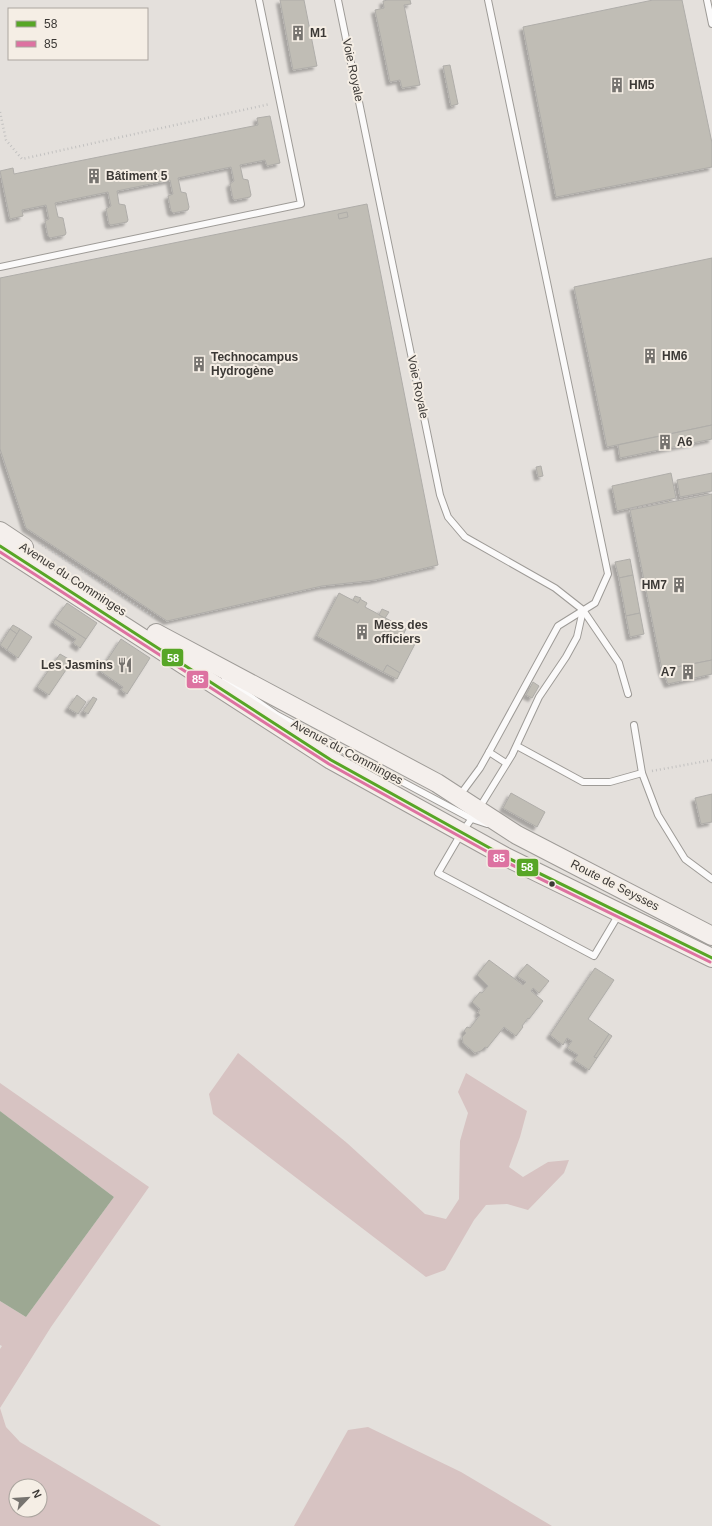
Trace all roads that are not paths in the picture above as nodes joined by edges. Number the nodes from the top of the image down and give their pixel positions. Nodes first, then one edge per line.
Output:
1 (259, 0) edge
2 (338, 0) edge
3 (488, 0) edge
4 (707, 0) edge
5 (712, 24) edge
6 (0, 267) edge
7 (0, 531) edge
8 (0, 546) edge
9 (583, 610) junction
10 (628, 694) dead end
11 (634, 726) dead end
12 (517, 746) junction
13 (488, 752) junction
14 (506, 763) junction
15 (642, 773) junction
16 (429, 796) junction
17 (459, 805) junction
18 (471, 820) junction
19 (712, 879) edge
20 (620, 912) junction
21 (712, 936) edge
22 (712, 958) edge

1 - 6 lane
2 - 9 lane, Voie Royale
3 - 9 lane
4 - 5 lane
7 - 16 main road, Avenue du Comminges
8 - 16 main road, Avenue du Comminges
9 - 10 lane, Voie Royale
9 - 12 lane
9 - 13 lane
11 - 15 lane
12 - 14 lane
12 - 15 lane
13 - 14 lane
13 - 17 lane
14 - 18 lane
15 - 19 lane
16 - 17 main road, Route de Seysses
16 - 18 main road, Route de Seysses
17 - 18 main road, Route de Seysses
17 - 18 lane
18 - 20 main road, Route de Seysses
18 - 20 lane
18 - 21 main road, Route de Seysses
20 - 22 main road, Route de Seysses

